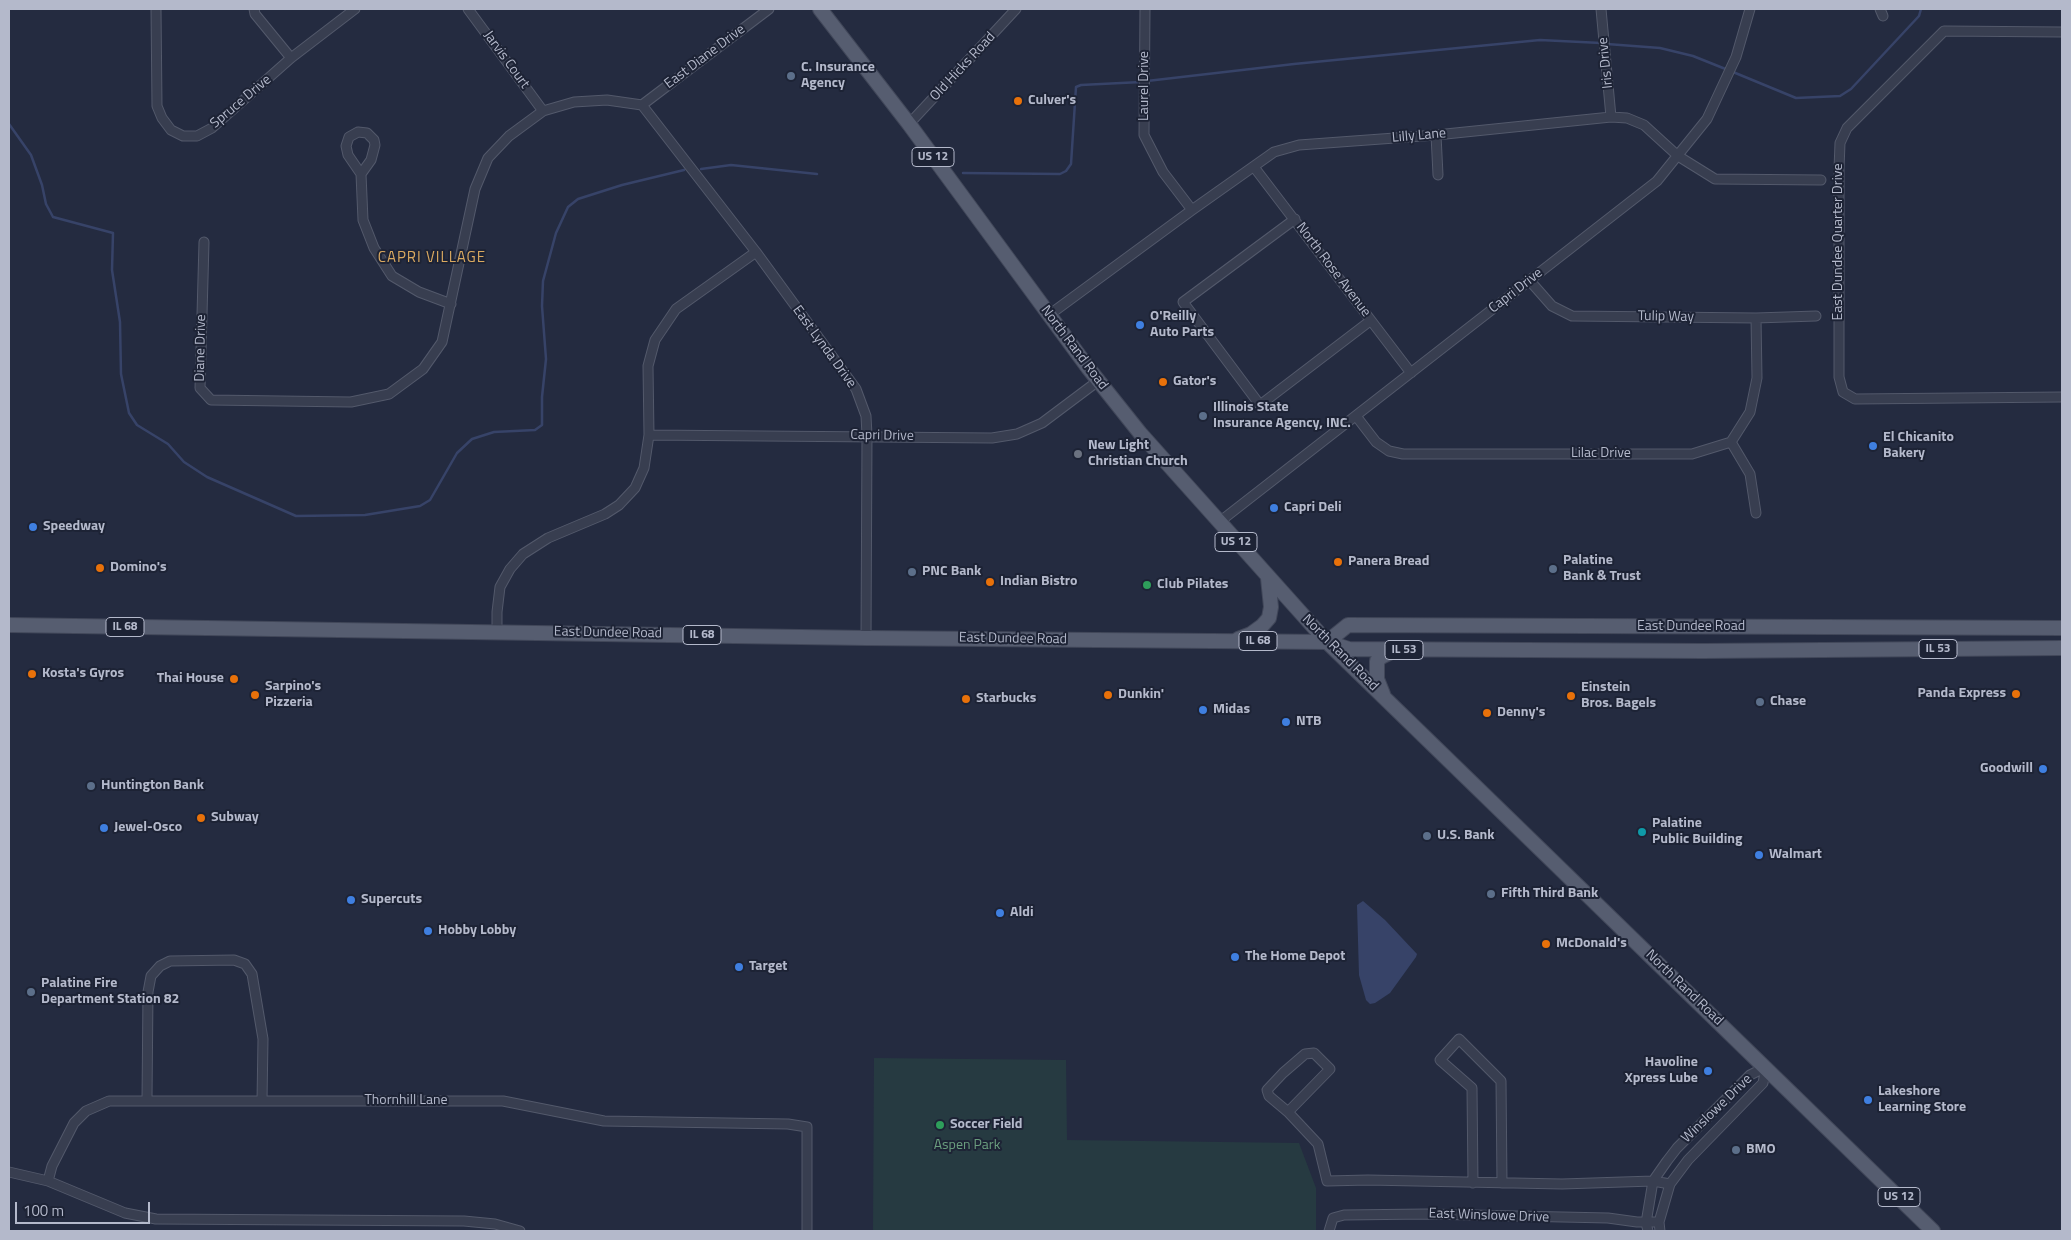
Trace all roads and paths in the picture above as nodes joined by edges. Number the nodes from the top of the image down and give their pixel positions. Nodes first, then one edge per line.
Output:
1 (156, 9) edge
2 (254, 9) edge
3 (355, 9) edge
4 (468, 9) edge
5 (769, 9) edge
6 (820, 9) edge
7 (1016, 9) edge
8 (1145, 9) edge
9 (1601, 9) edge
10 (1750, 9) edge
11 (2062, 32) edge
12 (291, 58) junction
13 (642, 104) junction
14 (543, 111) junction
15 (1612, 117) junction
16 (909, 124) junction
17 (1436, 135) junction
18 (1678, 156) junction
19 (1254, 167) junction
20 (361, 174) dead end
21 (1438, 175) dead end
22 (1821, 180) dead end
23 (1192, 210) junction
24 (1295, 219) junction
25 (204, 242) dead end
26 (756, 252) junction
27 (1530, 281) junction
28 (451, 304) junction
29 (1049, 315) junction
30 (1816, 316) dead end
31 (1756, 318) junction
32 (1370, 320) junction
33 (1411, 373) junction
34 (1098, 381) junction
35 (2062, 397) edge
36 (1356, 416) junction
37 (649, 435) junction
38 (867, 436) junction
39 (1731, 442) junction
40 (1756, 513) dead end
41 (1218, 523) junction
42 (1268, 577) junction
43 (9, 625) edge
44 (2016, 628) junction
45 (2062, 628) edge
46 (497, 631) junction
47 (866, 638) junction
48 (1228, 641) junction
49 (1326, 642) junction
50 (2062, 648) edge
51 (1979, 649) junction
52 (1395, 650) junction
53 (1385, 699) junction
54 (1766, 1067) junction
55 (147, 1099) junction
56 (262, 1101) junction
57 (1288, 1112) junction
58 (9, 1172) edge
59 (1653, 1181) junction
60 (48, 1182) junction
61 (1473, 1182) junction
62 (1502, 1183) junction
63 (1670, 1184) junction
64 (374, 1220) junction
65 (1660, 1226) edge
66 (1647, 1227) edge
67 (374, 1231) edge
68 (520, 1231) edge
69 (807, 1231) edge
70 (1329, 1231) edge
71 (1934, 1231) edge

1 - 12 street, Spruce Drive
2 - 12 street
3 - 12 street, Spruce Drive
4 - 14 street, Jarvis Court
5 - 13 street, East Diane Drive
6 - 16 main road, North Rand Road / US 12
7 - 16 street, Old Hicks Road
8 - 23 street, Laurel Drive
9 - 15 street, Iris Drive
10 - 18 street, Capri Drive
11 - 35 street, East Dundee Quarter Drive
13 - 14 street
13 - 26 street, East Lynda Drive
14 - 28 street
15 - 17 street, Lilly Lane
15 - 18 street, Lilly Lane
16 - 29 main road, North Rand Road / US 12
17 - 19 street, Lilly Lane
17 - 21 street
18 - 22 street, Lilly Lane
18 - 27 street, Capri Drive
19 - 23 street, Lilly Lane
19 - 24 street, North Rose Avenue
20 - 28 street
23 - 29 street, Lilly Lane
24 - 32 street, North Rose Avenue
24 - 32 street
25 - 28 street, Diane Drive
26 - 37 street
26 - 38 street, East Lynda Drive
27 - 31 street, Tulip Way
27 - 33 street, Capri Drive
29 - 34 main road, North Rand Road / US 12
30 - 31 street, Tulip Way
31 - 39 street
32 - 33 street, North Rose Avenue
33 - 36 street, Capri Drive
34 - 38 street, Capri Drive
34 - 41 main road, North Rand Road / US 12
36 - 39 street, Lilac Drive
36 - 41 street, Capri Drive
37 - 38 street, Capri Drive
37 - 46 street
38 - 47 street, East Lynda Drive
39 - 40 street
41 - 42 main road, North Rand Road / US 12
42 - 48 main road
42 - 49 main road, North Rand Road / US 12
43 - 46 main road, East Dundee Road / IL 68
44 - 45 main road, East Dundee Road / IL 53
44 - 49 main road, East Dundee Road / IL 53
44 - 51 main road
46 - 47 main road, East Dundee Road / IL 68
47 - 48 main road, East Dundee Road / IL 68
48 - 49 main road, East Dundee Road / IL 68
49 - 52 main road, East Dundee Road / IL 53
49 - 53 main road, North Rand Road / US 12
50 - 51 main road, East Dundee Road / IL 53
51 - 52 main road, East Dundee Road / IL 53
52 - 53 main road
53 - 54 main road, North Rand Road / US 12
54 - 59 street, Winslowe Drive
54 - 63 street, Winslowe Drive
54 - 71 main road, North Rand Road / US 12
55 - 56 street, Thornhill Lane
55 - 56 street
55 - 60 street, Thornhill Lane
56 - 69 street, Thornhill Lane
57 - 57 street
57 - 61 street
58 - 60 street
59 - 62 street
59 - 63 street
59 - 66 street, Winslowe Drive
60 - 64 street
61 - 62 street
61 - 62 street
63 - 65 street, Winslowe Drive
64 - 67 street
64 - 68 street
65 - 66 street, East Winslowe Drive
66 - 70 street, East Winslowe Drive

